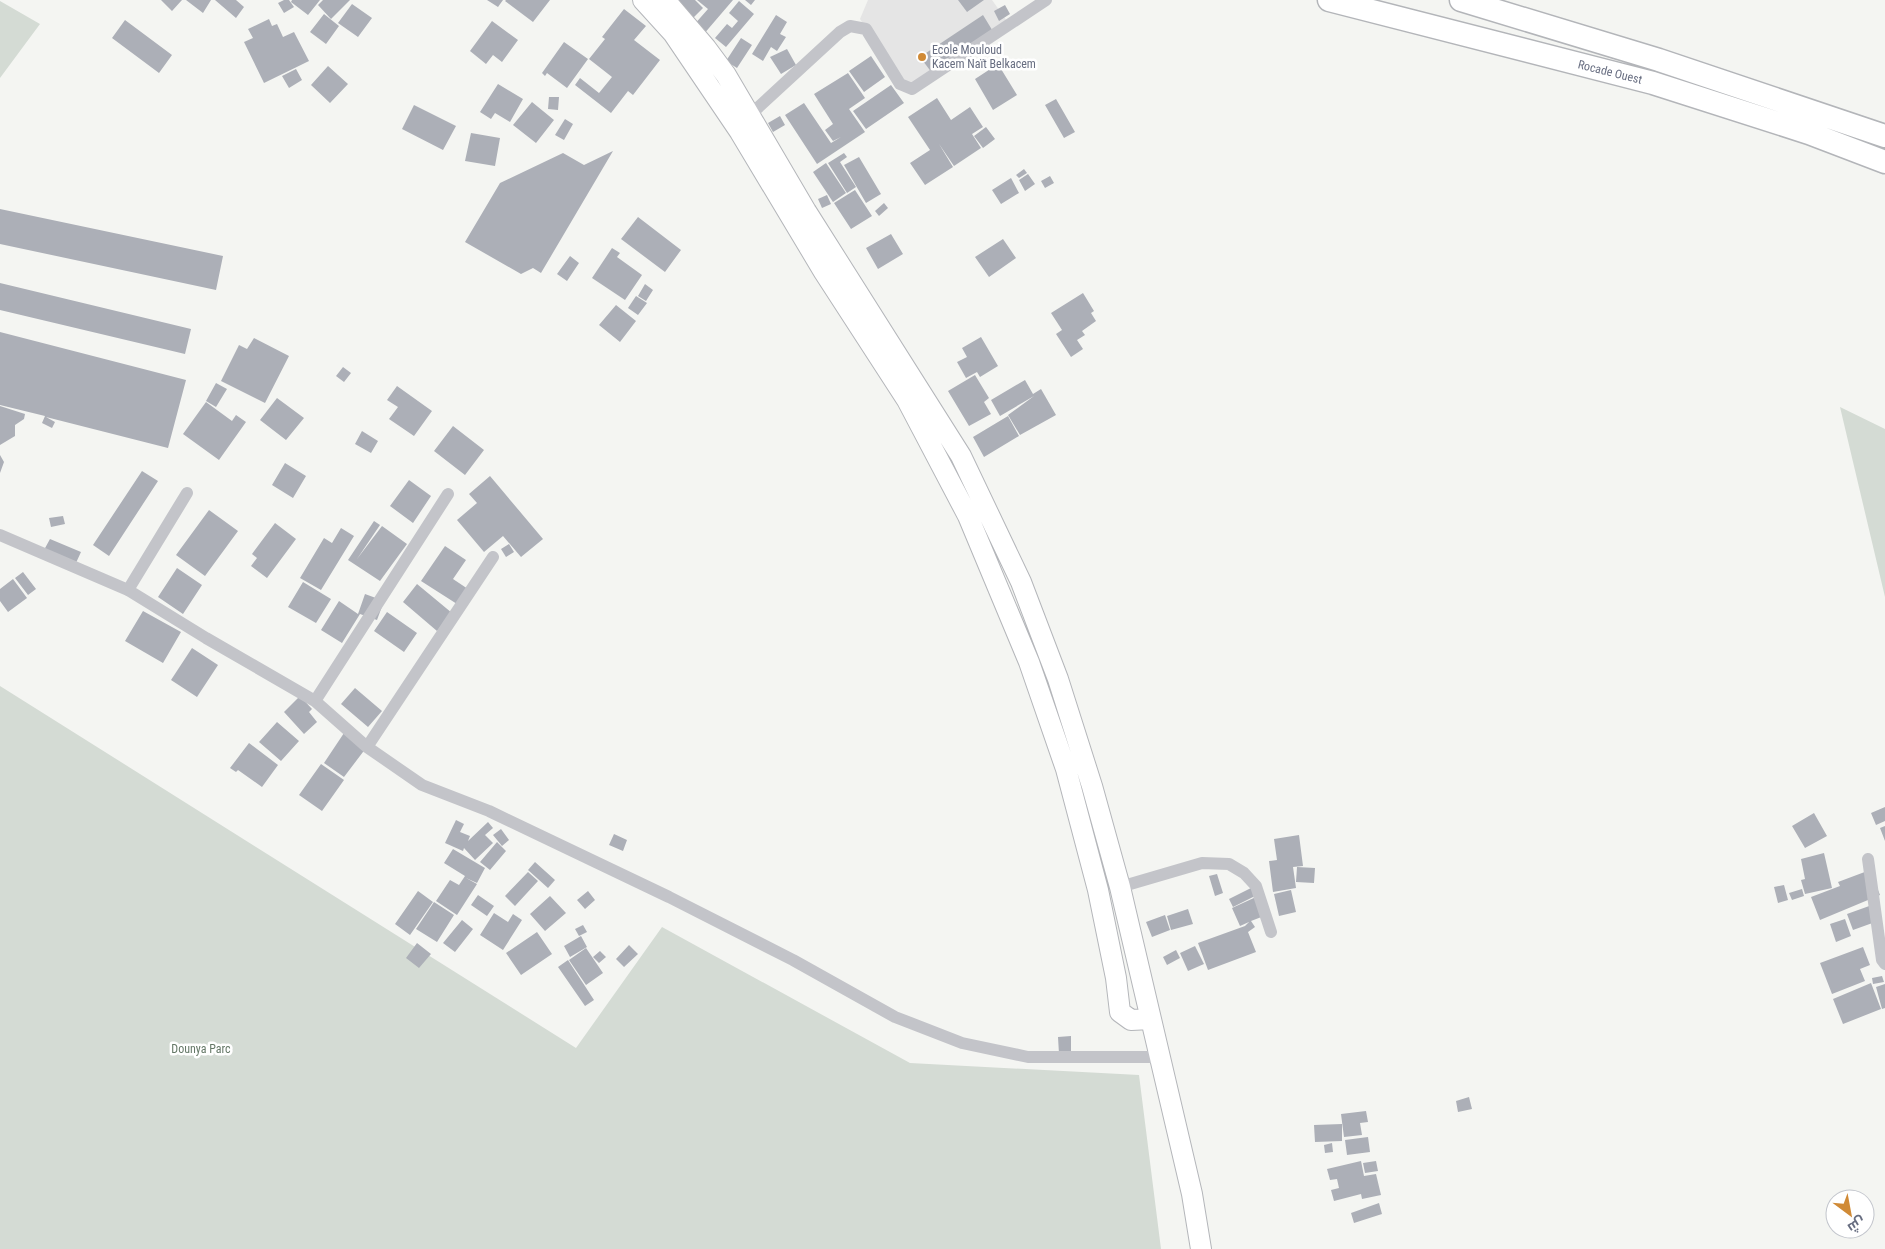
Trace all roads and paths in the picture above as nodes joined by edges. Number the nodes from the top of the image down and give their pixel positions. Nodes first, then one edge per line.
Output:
1 (643, 0) edge
2 (665, 0) edge
3 (1046, 0) edge
4 (1329, 0) edge
5 (1461, 0) edge
6 (750, 115) junction
7 (1885, 136) edge
8 (1885, 162) edge
9 (187, 493) dead end
10 (448, 494) dead end
11 (0, 535) edge
12 (493, 557) dead end
13 (128, 590) junction
14 (316, 701) junction
15 (367, 746) junction
16 (1868, 859) dead end
17 (1120, 887) junction
18 (1271, 932) dead end
19 (1885, 964) edge
20 (1151, 1019) junction
21 (1160, 1057) junction
22 (1201, 1249) edge

1 - 20 main road
2 - 6 main road
3 - 6 street
4 - 8 highway, Rocade Ouest
5 - 7 highway, Rocade Ouest
6 - 17 main road
9 - 13 street
10 - 14 street
11 - 13 street
12 - 15 street
13 - 14 street
14 - 15 street
15 - 21 street
16 - 19 street
17 - 18 street
17 - 20 main road
20 - 21 main road
21 - 22 main road

